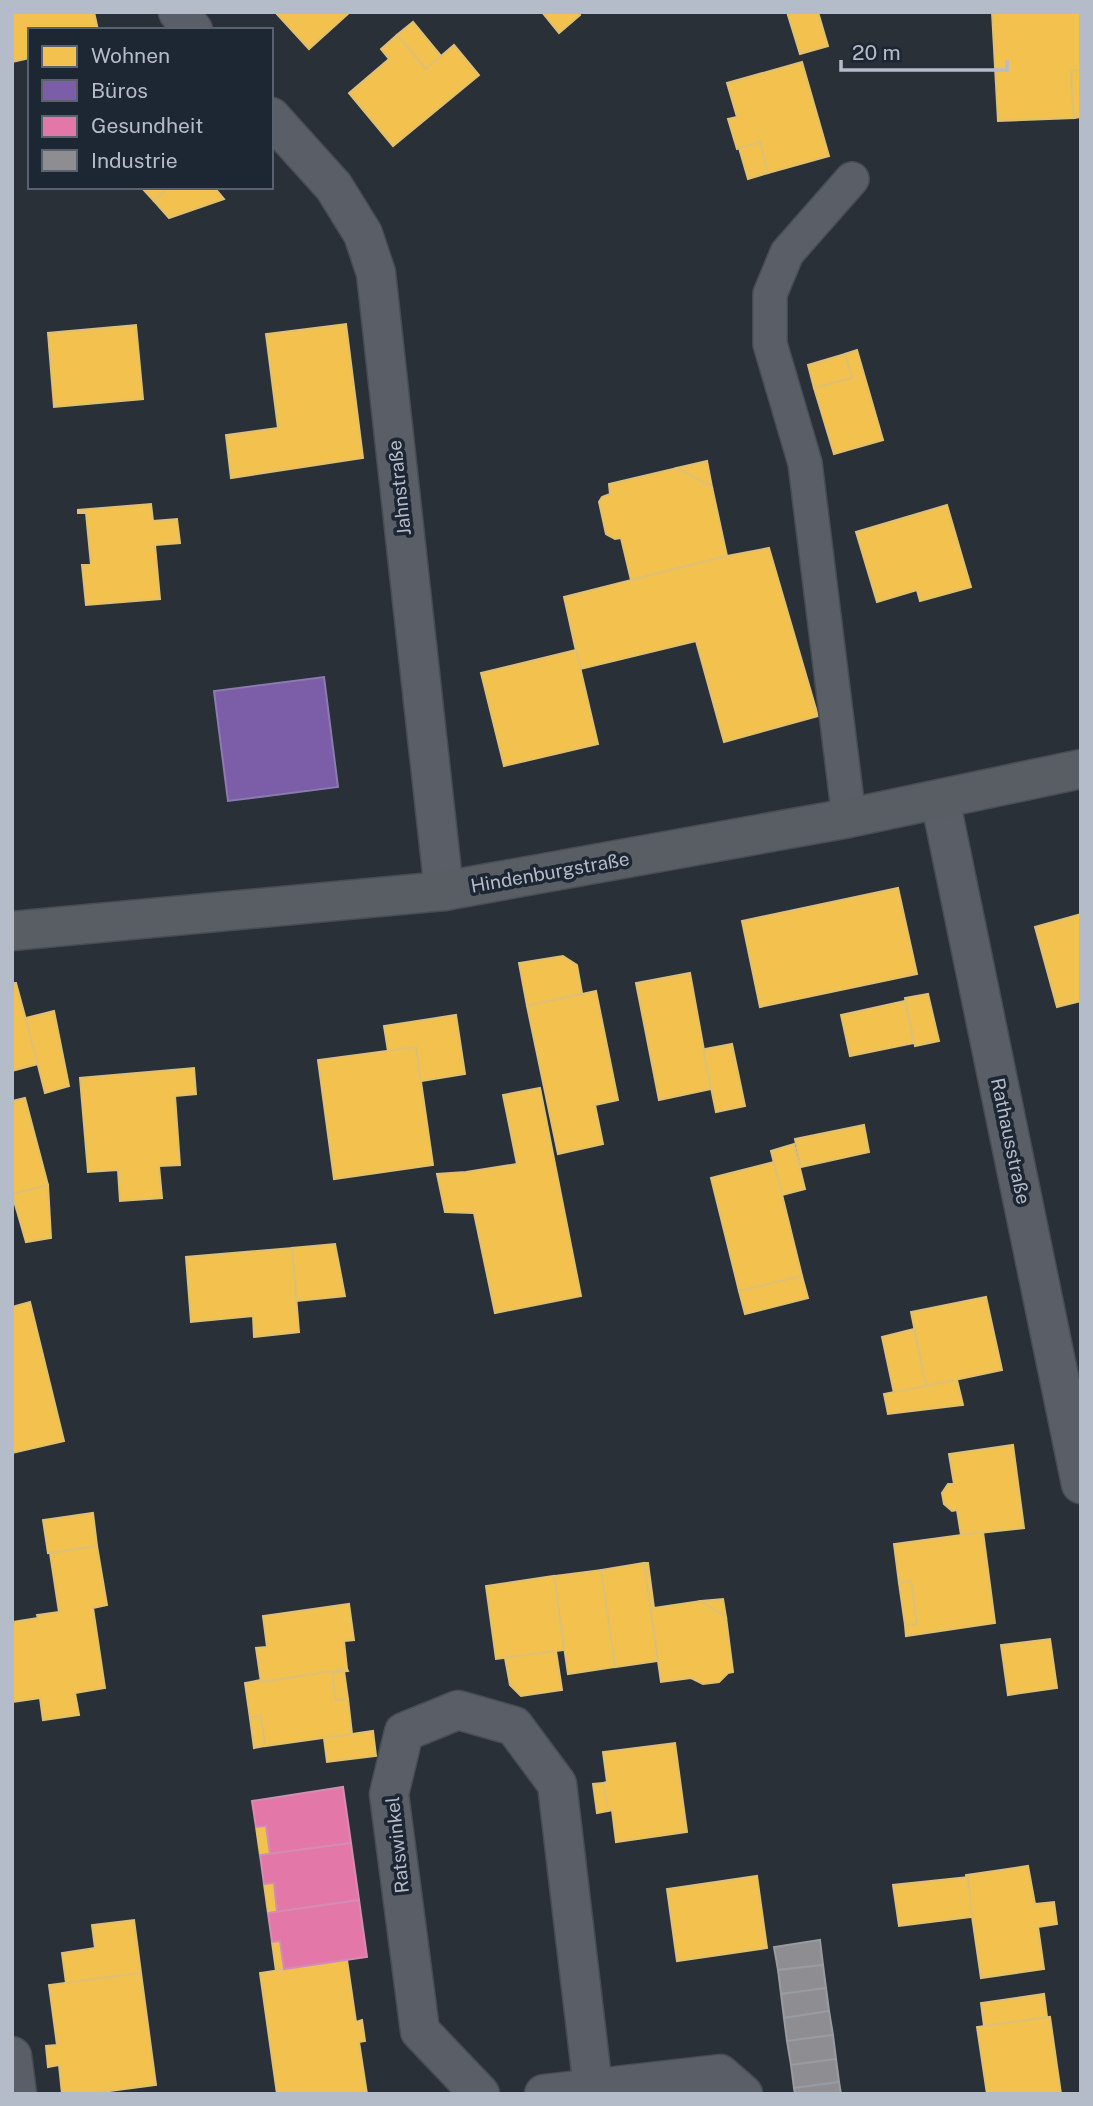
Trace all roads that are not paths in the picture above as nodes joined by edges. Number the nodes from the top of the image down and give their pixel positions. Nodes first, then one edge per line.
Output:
1 (178, 12) edge
2 (192, 28) edge
3 (273, 119) edge
4 (852, 179) dead end
5 (1081, 769) edge
6 (940, 799) junction
7 (849, 818) junction
8 (444, 891) junction
9 (12, 931) edge
10 (1081, 1484) edge
11 (12, 2056) edge
12 (593, 2088) junction
13 (18, 2094) edge
14 (480, 2094) edge
15 (544, 2094) edge
16 (743, 2094) edge

1 - 2 street
3 - 8 street, Jahnstraße
4 - 7 lane
5 - 6 street, Hindenburgstraße
6 - 7 street, Hindenburgstraße
6 - 10 street, Rathausstraße
7 - 8 street, Hindenburgstraße
8 - 9 street, Hindenburgstraße
11 - 13 street
12 - 14 street, Ratswinkel
12 - 15 street
12 - 16 street

